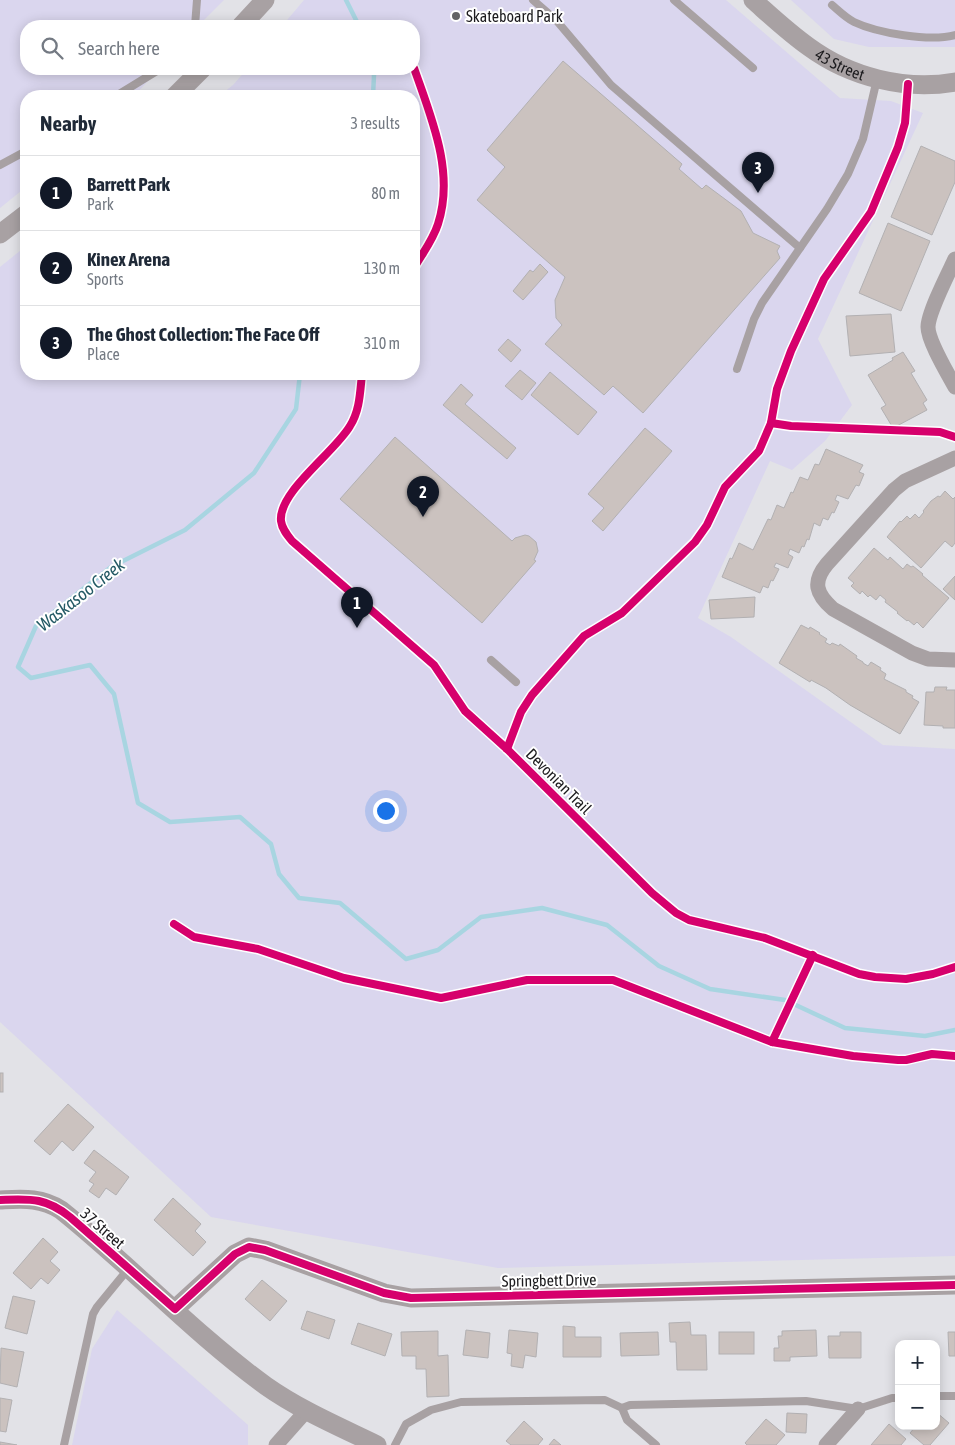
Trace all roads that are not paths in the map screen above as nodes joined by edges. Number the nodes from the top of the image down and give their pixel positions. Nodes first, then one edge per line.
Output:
1 (197, 0) edge
2 (265, 0) edge
3 (533, 0) edge
4 (674, 0) edge
5 (753, 0) edge
6 (832, 5) dead end
7 (195, 20) edge
8 (247, 20) edge
9 (955, 35) edge
10 (753, 68) dead end
11 (150, 75) edge
12 (196, 75) edge
13 (877, 79) junction
14 (950, 83) edge
15 (126, 90) edge
16 (181, 90) edge
17 (20, 154) edge
18 (0, 165) edge
19 (20, 219) edge
20 (0, 234) edge
21 (800, 248) junction
22 (955, 259) edge
23 (737, 369) dead end
24 (955, 387) edge
25 (955, 458) edge
26 (491, 660) dead end
27 (955, 660) edge
28 (516, 682) dead end
29 (0, 1200) edge
30 (129, 1268) junction
31 (955, 1285) edge
32 (175, 1309) junction
33 (940, 1396) edge
34 (953, 1396) edge
35 (895, 1398) edge
36 (955, 1403) edge
37 (622, 1408) junction
38 (858, 1409) junction
39 (307, 1410) junction
40 (64, 1445) edge
41 (276, 1445) edge
42 (377, 1445) edge
43 (395, 1445) edge
44 (656, 1445) edge
45 (826, 1445) edge

1 - 7 lane
2 - 8 street
3 - 21 lane
4 - 10 lane
5 - 13 street, 43 Street
6 - 9 lane
11 - 15 lane
12 - 16 street
13 - 14 street, 43 Street
13 - 21 lane
17 - 18 lane
19 - 20 street
21 - 23 lane
22 - 24 street
25 - 27 street
26 - 28 lane
29 - 30 street, 37 Street
30 - 32 street, 37 Street
30 - 40 lane
31 - 32 street, Springbett Drive
32 - 39 street, 37 Street
33 - 34 lane
34 - 36 lane
35 - 38 lane
37 - 38 lane
37 - 43 lane
37 - 44 lane
38 - 45 street
39 - 41 street
39 - 42 street, 37 Street

